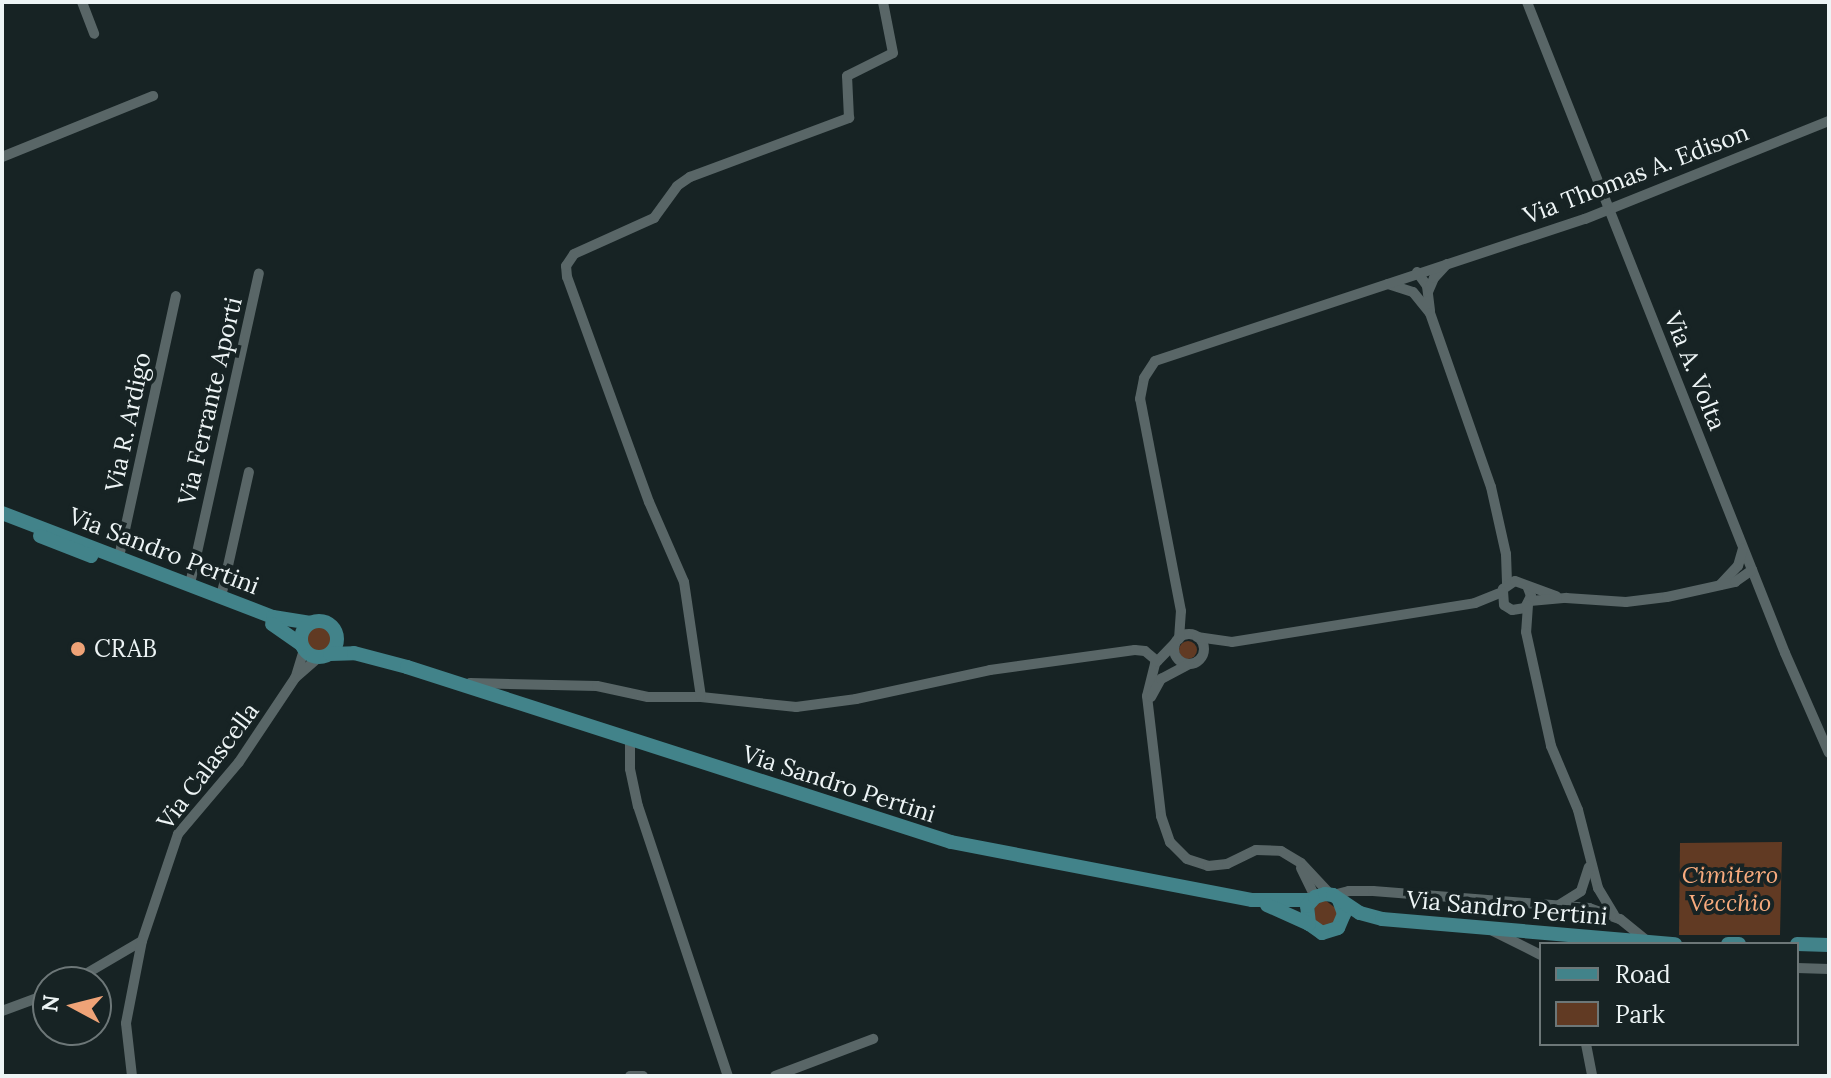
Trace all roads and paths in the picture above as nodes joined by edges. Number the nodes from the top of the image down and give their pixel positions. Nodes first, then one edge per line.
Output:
1 (82, 2) edge
2 (883, 2) edge
3 (1527, 2) edge
4 (94, 34) dead end
5 (153, 96) dead end
6 (1829, 121) edge
7 (2, 157) edge
8 (1609, 210) junction
9 (1455, 260) junction
10 (1417, 272) junction
11 (259, 274) dead end
12 (1378, 286) junction
13 (1424, 295) junction
14 (176, 296) dead end
15 (249, 472) dead end
16 (2, 513) edge
17 (2, 522) edge
18 (1743, 547) junction
19 (1506, 554) junction
20 (119, 557) junction
21 (1752, 570) junction
22 (1733, 578) junction
23 (190, 584) junction
24 (1526, 585) junction
25 (1505, 588) junction
26 (1761, 592) junction
27 (221, 597) junction
28 (1566, 598) junction
29 (1475, 603) junction
30 (1529, 603) junction
31 (1508, 608) junction
32 (1181, 611) junction
33 (311, 623) junction
34 (1526, 632) junction
35 (337, 635) junction
36 (1196, 636) junction
37 (1177, 641) junction
38 (1232, 642) junction
39 (302, 647) junction
40 (324, 656) junction
41 (366, 656) junction
42 (1202, 656) junction
43 (1157, 661) junction
44 (1189, 664) junction
45 (295, 678) junction
46 (456, 683) junction
47 (701, 697) junction
48 (1148, 710) junction
49 (1817, 727) junction
50 (1829, 735) edge
51 (630, 740) junction
52 (1829, 753) edge
53 (1588, 853) junction
54 (1296, 859) junction
55 (1335, 897) junction
56 (1313, 898) junction
57 (1259, 901) junction
58 (1556, 907) junction
59 (1615, 916) junction
60 (1382, 919) junction
61 (1309, 924) junction
62 (1476, 926) junction
63 (1338, 928) junction
64 (142, 941) junction
65 (1648, 942) joint
66 (1799, 944) edge
67 (1829, 945) edge
68 (1539, 954) edge
69 (99, 966) edge
70 (1799, 968) edge
71 (1829, 969) edge
72 (32, 1000) edge
73 (2, 1011) edge
74 (873, 1039) dead end
75 (1586, 1046) edge
76 (1589, 1073) edge
77 (132, 1076) edge
78 (630, 1076) edge
79 (643, 1076) edge
80 (728, 1076) edge
81 (775, 1076) edge

1 - 4 street
2 - 47 street
3 - 8 street, Via A. Volta
5 - 7 street
6 - 8 street, Via Thomas A. Edison
8 - 9 street, Via Thomas A. Edison
8 - 18 street, Via A. Volta
9 - 10 street, Via Thomas A. Edison
9 - 13 street
10 - 12 street, Via Thomas A. Edison
10 - 13 street
11 - 23 street, Via Ferrante Aporti
12 - 13 street
12 - 32 street, Via Thomas A. Edison
13 - 19 street
14 - 20 street, Via R. Ardigo
15 - 27 street
16 - 20 main road, Via Sandro Pertini
17 - 39 main road, Via Sandro Pertini
18 - 21 street, Via A. Volta
18 - 22 street
19 - 24 street
19 - 25 street
20 - 23 main road, Via Sandro Pertini
21 - 22 street
21 - 26 street, Via A. Volta
22 - 26 street
22 - 28 street
23 - 27 main road, Via Sandro Pertini
24 - 25 street
24 - 28 street
24 - 30 street
25 - 29 street
25 - 31 street
26 - 49 street, Via A. Volta
27 - 33 main road, Via Sandro Pertini
28 - 30 street
29 - 31 street
29 - 38 street
30 - 31 street
30 - 34 street
31 - 34 street
32 - 36 street
32 - 37 street
33 - 35 main road, Via Sandro Pertini
33 - 39 main road
34 - 53 street
35 - 40 main road
35 - 41 main road, Via Sandro Pertini
36 - 37 street
36 - 38 street
36 - 42 street
37 - 43 street
37 - 44 street
38 - 42 street
39 - 40 main road, Via Sandro Pertini
39 - 45 street, Via Calascella
40 - 41 main road, Via Sandro Pertini
40 - 45 street, Via Calascella
41 - 46 main road, Via Sandro Pertini
42 - 44 street
43 - 47 street
43 - 48 street
44 - 48 street
45 - 64 street, Via Calascella
46 - 47 street
46 - 51 main road, Via Sandro Pertini
48 - 54 street
49 - 50 street
49 - 52 street, Via A. Volta
51 - 57 main road, Via Sandro Pertini
51 - 80 street
53 - 58 street
53 - 59 street
54 - 55 street
54 - 56 street
55 - 56 main road, Via Sandro Pertini
55 - 58 street
55 - 60 main road, Via Sandro Pertini
55 - 63 main road
56 - 57 main road, Via Sandro Pertini
56 - 61 main road
57 - 61 main road
58 - 59 street
59 - 65 street
60 - 62 main road, Via Sandro Pertini
60 - 63 main road
61 - 63 main road
62 - 65 main road, Via Sandro Pertini
62 - 68 street
64 - 69 street
64 - 77 street, Via Calascella
66 - 67 main road
70 - 71 street
72 - 73 street
74 - 81 street
75 - 76 street
78 - 79 street

